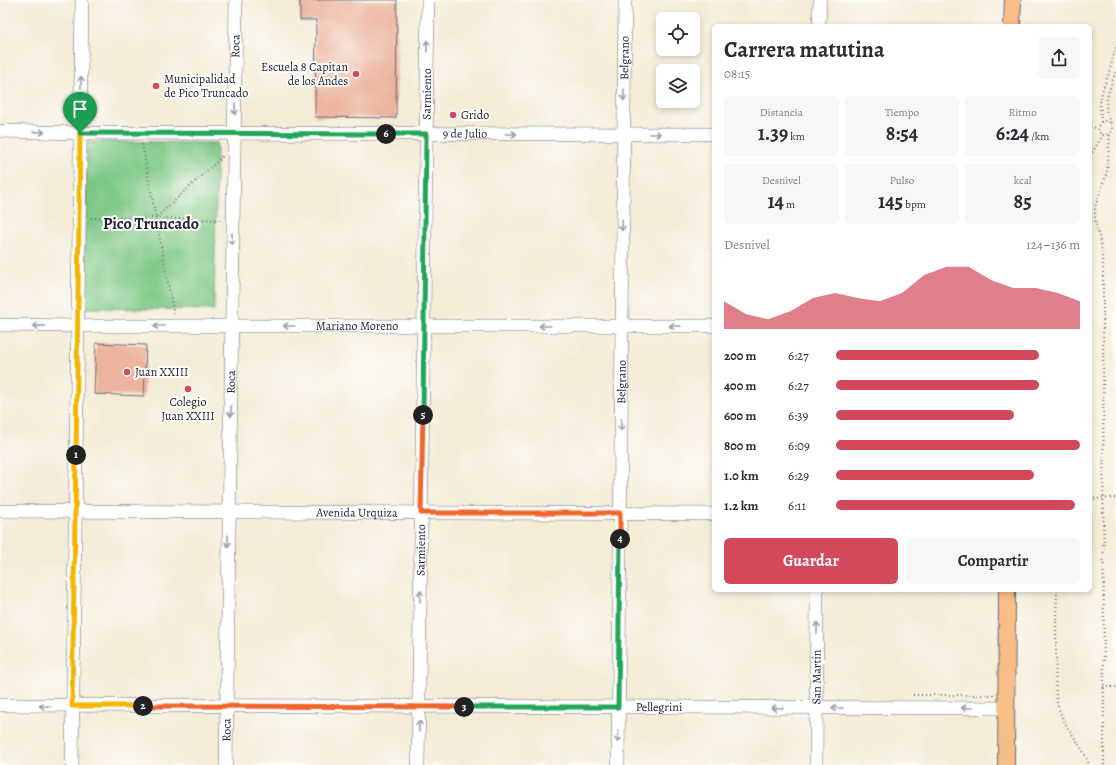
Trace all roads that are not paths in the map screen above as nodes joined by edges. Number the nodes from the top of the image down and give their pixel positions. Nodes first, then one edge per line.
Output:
1 (82, 0) edge
2 (236, 0) edge
3 (428, 0) edge
4 (625, 0) edge
5 (820, 0) edge
6 (1013, 0) edge
7 (819, 24) edge
8 (1012, 24) edge
9 (0, 131) edge
10 (80, 133) junction
11 (426, 134) junction
12 (623, 134) junction
13 (712, 134) edge
14 (234, 139) junction
15 (0, 325) edge
16 (78, 326) junction
17 (232, 326) junction
18 (424, 326) junction
19 (622, 326) junction
20 (712, 326) edge
21 (0, 511) edge
22 (75, 511) junction
23 (229, 512) junction
24 (421, 513) junction
25 (620, 513) junction
26 (712, 514) edge
27 (817, 592) edge
28 (1007, 592) edge
29 (0, 705) edge
30 (72, 706) junction
31 (226, 706) junction
32 (419, 707) junction
33 (618, 707) junction
34 (816, 708) junction
35 (1006, 708) junction
36 (72, 765) edge
37 (226, 765) edge
38 (418, 765) edge
39 (618, 765) edge
40 (816, 765) edge
41 (1006, 765) edge

10 -> 1 street
2 -> 14 street, Roca
11 -> 3 street, Sarmiento
4 -> 12 street, Belgrano
5 - 7 street
6 - 8 main road
9 -> 10 street, 9 de Julio
10 - 14 street, 9 de Julio
10 - 16 street
11 -> 12 street, 9 de Julio
11 - 14 street, 9 de Julio
11 - 18 street, Sarmiento
12 -> 13 street, 9 de Julio
12 -> 19 street, Belgrano
14 -> 17 street, Roca
16 -> 15 street, Mariano Moreno
17 -> 16 street, Mariano Moreno
16 - 22 street
18 -> 17 street, Mariano Moreno
17 -> 23 street, Roca
19 -> 18 street, Mariano Moreno
18 - 24 street, Sarmiento
20 -> 19 street, Mariano Moreno
19 -> 25 street, Belgrano
21 - 22 street, Avenida Urquiza
22 - 23 street, Avenida Urquiza
22 - 30 street
23 - 24 street, Avenida Urquiza
23 -> 31 street, Roca
24 - 25 street, Avenida Urquiza
32 -> 24 street, Sarmiento
25 - 26 street, Avenida Urquiza
25 - 33 street, Belgrano
34 -> 27 street, San Martín
28 - 35 main road
30 -> 29 street, Pellegrini
30 - 31 street, Pellegrini
30 - 36 street
31 - 32 street, Pellegrini
31 - 37 street, Roca
32 - 33 street, Pellegrini
38 -> 32 street, Sarmiento
34 -> 33 street, Pellegrini
33 -> 39 street, Belgrano
35 -> 34 street, Pellegrini
34 - 40 street, San Martín
35 - 41 main road

